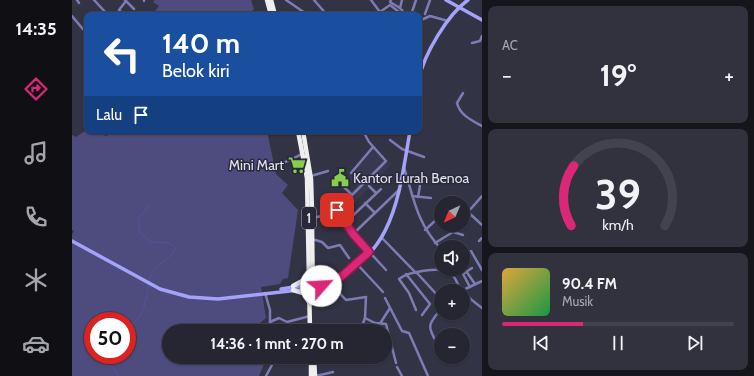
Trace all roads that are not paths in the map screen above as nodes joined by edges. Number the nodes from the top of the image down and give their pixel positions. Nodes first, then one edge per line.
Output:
1 (94, 0) edge
2 (286, 0) edge
3 (314, 0) edge
4 (371, 0) edge
5 (402, 0) edge
6 (416, 0) edge
7 (430, 0) edge
8 (446, 0) edge
9 (468, 0) edge
10 (126, 1) edge
11 (271, 1) edge
12 (391, 1) edge
13 (460, 6) junction
14 (400, 8) junction
15 (134, 10) dead end
16 (105, 12) edge
17 (121, 12) edge
18 (271, 12) edge
19 (274, 12) edge
20 (304, 12) edge
21 (324, 12) edge
22 (400, 12) edge
23 (402, 12) edge
24 (412, 12) edge
25 (425, 14) dead end
26 (72, 16) edge
27 (422, 20) edge
28 (482, 20) edge
29 (448, 21) junction
30 (84, 30) edge
31 (482, 36) edge
32 (472, 43) dead end
33 (422, 67) edge
34 (463, 93) dead end
35 (482, 126) edge
36 (299, 134) edge
37 (304, 134) edge
38 (365, 134) edge
39 (409, 134) edge
40 (390, 140) dead end
41 (373, 147) junction
42 (406, 150) junction
43 (303, 152) junction
44 (424, 157) dead end
45 (280, 166) dead end
46 (404, 166) junction
47 (328, 171) dead end
48 (351, 173) dead end
49 (311, 176) junction
50 (338, 181) dead end
51 (369, 186) dead end
52 (420, 186) dead end
53 (400, 188) junction
54 (381, 189) dead end
55 (376, 193) junction
56 (352, 195) junction
57 (412, 196) junction
58 (482, 196) edge
59 (418, 197) junction
60 (431, 198) dead end
61 (365, 203) junction
62 (337, 210) junction
63 (470, 210) edge
64 (375, 213) junction
65 (470, 214) edge
66 (312, 218) junction
67 (434, 222) edge
68 (345, 223) junction
69 (482, 225) edge
70 (425, 230) junction
71 (353, 234) junction
72 (463, 235) dead end
73 (382, 238) junction
74 (482, 238) edge
75 (312, 239) junction
76 (440, 240) edge
77 (72, 241) edge
78 (479, 241) dead end
79 (434, 242) edge
80 (471, 251) dead end
81 (369, 252) junction
82 (349, 258) dead end
83 (357, 264) junction
84 (482, 268) edge
85 (386, 270) dead end
86 (434, 270) edge
87 (308, 271) junction
88 (417, 273) junction
89 (406, 274) junction
90 (469, 276) edge
91 (482, 281) edge
92 (330, 283) junction
93 (475, 284) junction
94 (311, 286) junction
95 (470, 286) edge
96 (293, 288) junction
97 (383, 292) dead end
98 (434, 292) edge
99 (264, 293) junction
100 (385, 298) dead end
101 (470, 298) edge
102 (310, 305) junction
103 (390, 308) junction
104 (482, 308) edge
105 (416, 310) dead end
106 (422, 315) dead end
107 (310, 316) junction
108 (365, 318) junction
109 (434, 318) edge
110 (270, 322) joint
111 (380, 323) junction
112 (310, 324) edge
113 (314, 324) edge
114 (363, 324) edge
115 (434, 337) edge
116 (396, 363) dead end
117 (272, 364) edge
118 (311, 364) edge
119 (314, 364) edge
120 (397, 367) dead end
121 (333, 372) dead end
122 (266, 376) edge
123 (311, 376) edge
124 (315, 376) edge
125 (402, 376) edge
126 (428, 376) edge

1 - 16 street
2 - 20 street
3 - 21 street
4 - 22 street
5 - 14 street
6 - 24 street
7 - 25 street
8 - 13 main road
9 - 13 main road
10 - 15 street
10 - 17 street
11 - 18 highway
11 - 19 highway
12 - 14 street
13 - 28 main road
13 - 29 main road
14 - 23 street
26 - 30 street
27 - 29 street
29 - 33 main road
31 - 32 street
34 - 35 street
36 - 43 highway, 1
37 - 49 highway, 1
38 - 41 street
39 - 42 main road
40 - 42 street
41 - 48 street
41 - 56 street
42 - 44 street
42 - 46 main road
43 - 45 street
43 - 87 highway, 1
46 - 53 main road
46 - 57 street
47 - 49 street
49 - 66 highway, 1
50 - 56 street
51 - 55 street
52 - 59 street
53 - 64 street
53 - 73 main road
54 - 55 street
55 - 61 street
56 - 62 street
57 - 59 street
57 - 70 street
58 - 63 street
59 - 60 street
61 - 64 street
61 - 68 street
62 - 66 street
62 - 68 street
64 - 71 street
65 - 69 street
66 - 75 highway, 1
67 - 70 street
68 - 71 street
70 - 79 street
71 - 81 street
72 - 76 street
73 - 81 main road
73 - 88 street
74 - 78 street
75 - 82 street
75 - 94 highway, 1
77 - 99 main road
80 - 84 street
81 - 83 main road
81 - 85 street
83 - 92 main road
83 - 97 street
86 - 88 street
87 - 94 highway, 1
87 - 96 highway
88 - 89 street
88 - 98 street
89 - 105 street
89 - 106 street
90 - 93 street
91 - 93 street
92 - 94 main road
92 - 108 street
93 - 95 street
94 - 96 main road
94 - 102 highway, 1
94 - 113 highway, 1
96 - 99 main road
96 - 102 highway
99 - 110 street
100 - 103 street
101 - 104 street
102 - 107 highway, 1
103 - 111 street
103 - 126 street
107 - 110 street
107 - 112 highway, 1
108 - 111 street
108 - 114 street
109 - 115 street
111 - 116 street
117 - 122 street
118 - 123 highway
119 - 124 highway
120 - 125 street
121 - 124 street

